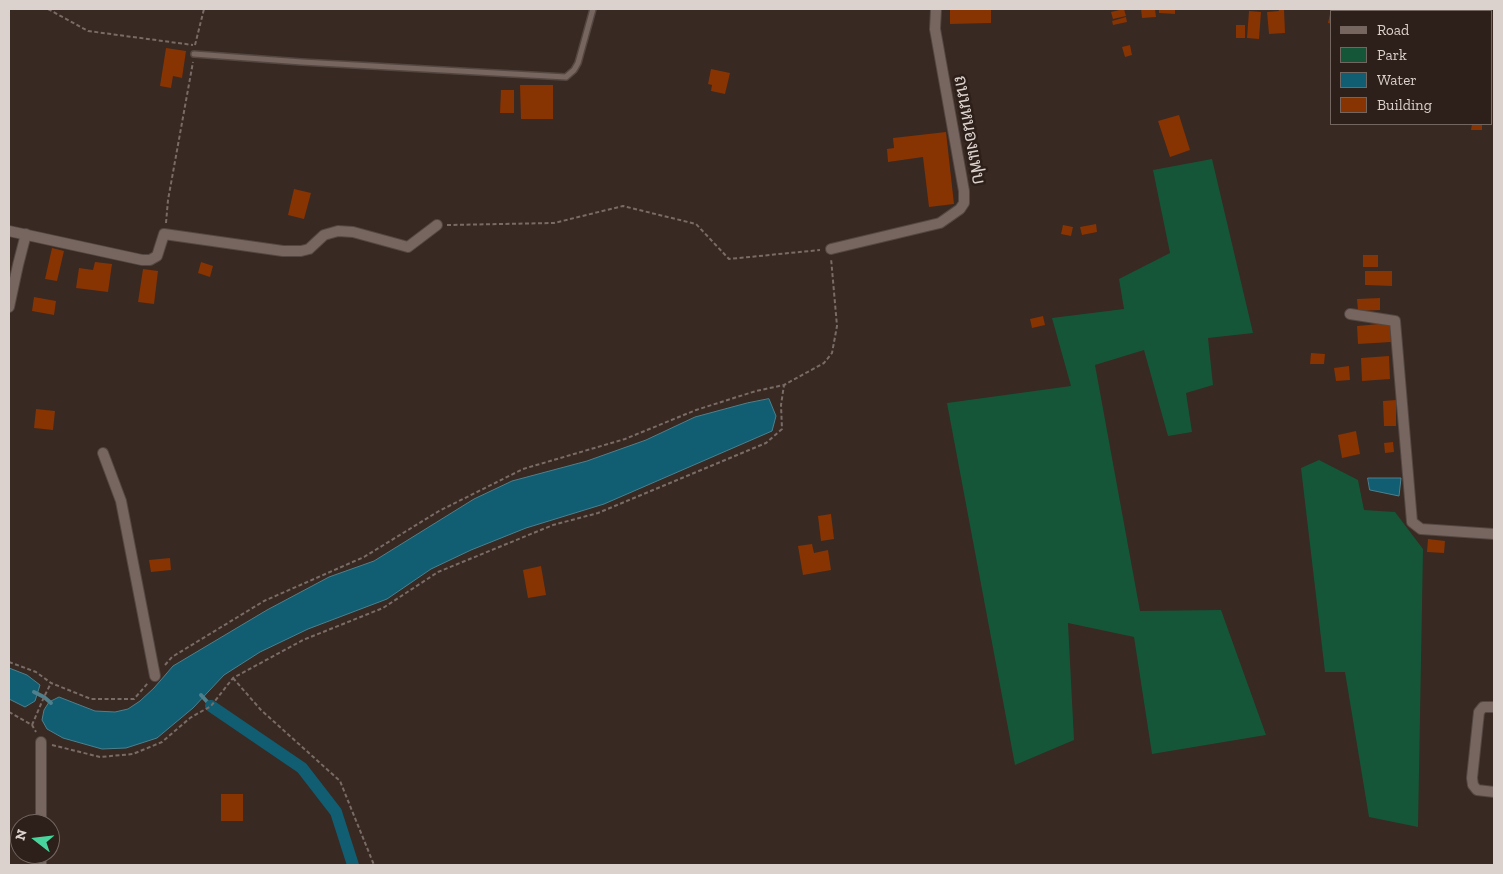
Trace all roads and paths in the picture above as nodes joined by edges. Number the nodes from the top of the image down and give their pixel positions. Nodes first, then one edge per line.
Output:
1 (48, 9) edge
2 (204, 9) edge
3 (593, 9) edge
4 (936, 9) edge
5 (194, 54) joint
6 (437, 225) joint
7 (9, 231) edge
8 (26, 234) junction
9 (164, 234) junction
10 (830, 249) junction
11 (9, 307) edge
12 (1350, 314) dead end
13 (784, 385) junction
14 (103, 453) dead end
15 (1494, 534) edge
16 (9, 662) edge
17 (155, 676) junction
18 (233, 678) junction
19 (51, 683) junction
20 (1494, 707) edge
21 (9, 712) edge
22 (32, 725) junction
23 (41, 742) junction
24 (1494, 792) edge
25 (41, 814) edge
26 (374, 865) edge

1 - 2 path
3 - 5 lane
4 - 10 street, ถนนหนองแฟบ
5 - 9 path
6 - 9 street
6 - 10 path
7 - 8 street
8 - 9 street
8 - 11 street
10 - 13 path
12 - 15 street
13 - 17 path
13 - 18 path
14 - 17 street
16 - 19 path
17 - 19 path
18 - 23 path
18 - 26 path
19 - 22 path
20 - 24 street
21 - 22 path
22 - 23 path
23 - 25 street

